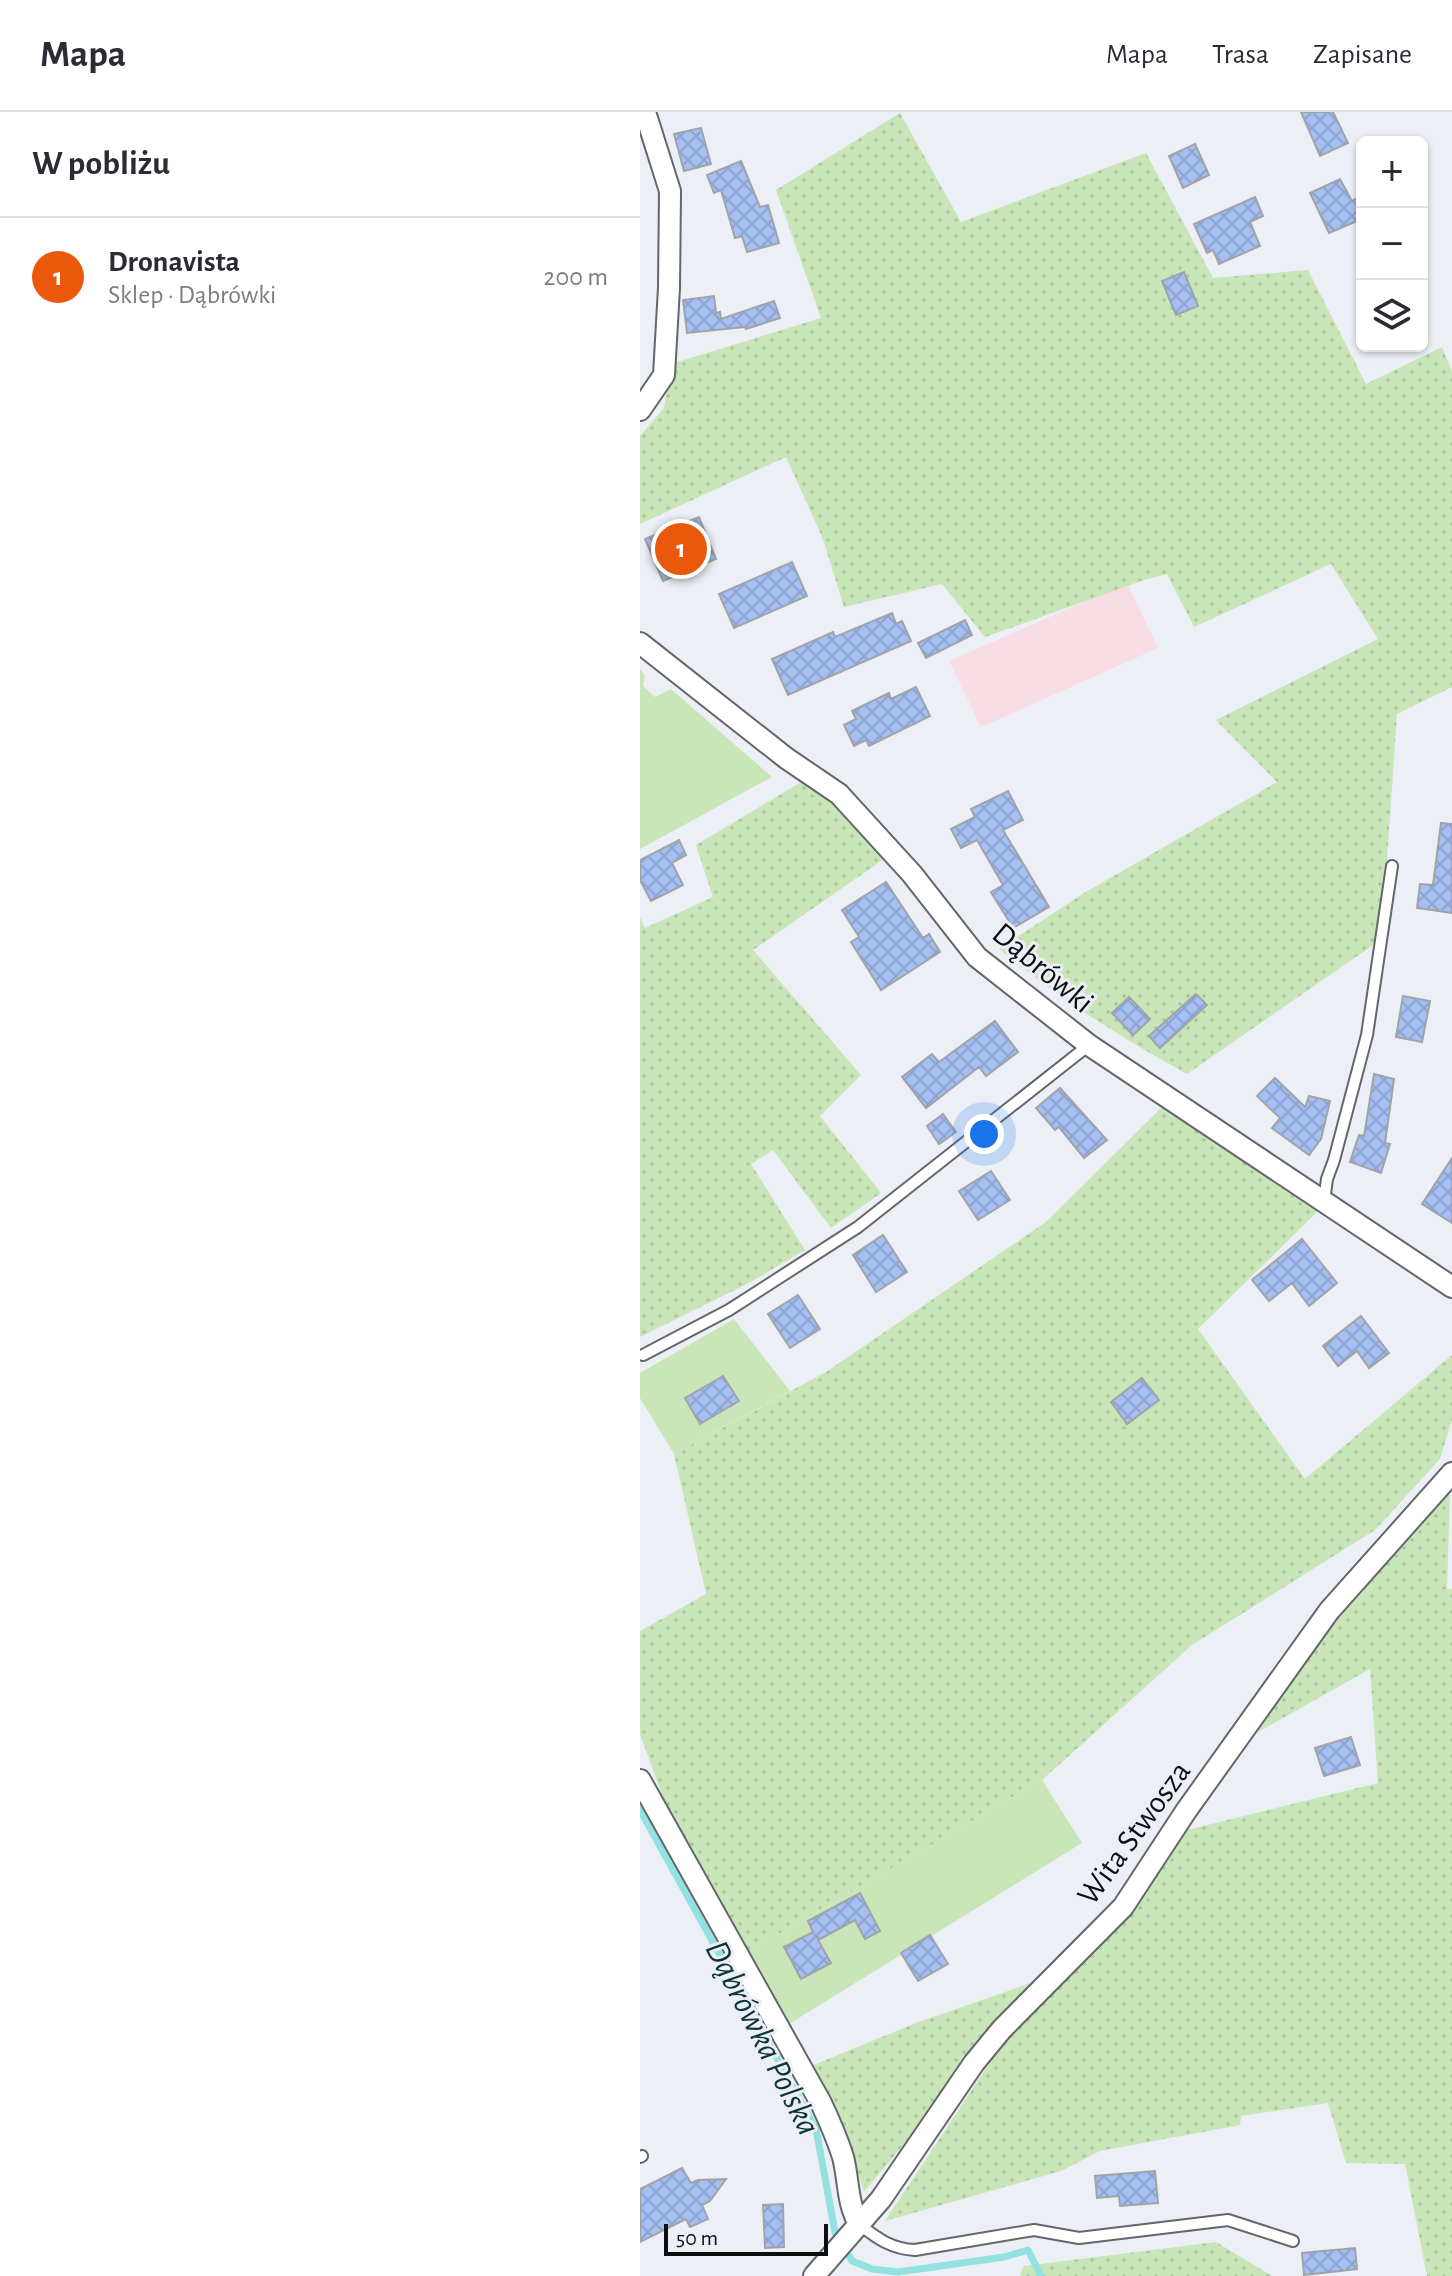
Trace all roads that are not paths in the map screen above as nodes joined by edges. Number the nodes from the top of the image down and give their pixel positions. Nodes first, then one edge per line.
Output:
1 (645, 112) edge
2 (640, 410) edge
3 (640, 643) edge
4 (1392, 866) dead end
5 (1089, 1045) junction
6 (1324, 1201) junction
7 (1452, 1287) edge
8 (643, 1355) dead end
9 (1452, 1473) edge
10 (640, 1780) edge
11 (855, 2231) junction
12 (1293, 2241) dead end
13 (814, 2276) edge

1 - 2 street
3 - 5 street, Dąbrówki
4 - 6 lane
5 - 6 street, Dąbrówki
5 - 8 lane
6 - 7 street, Dąbrówki
9 - 11 street, Wita Stwosza
10 - 11 street
11 - 12 lane
11 - 13 street, Wita Stwosza

